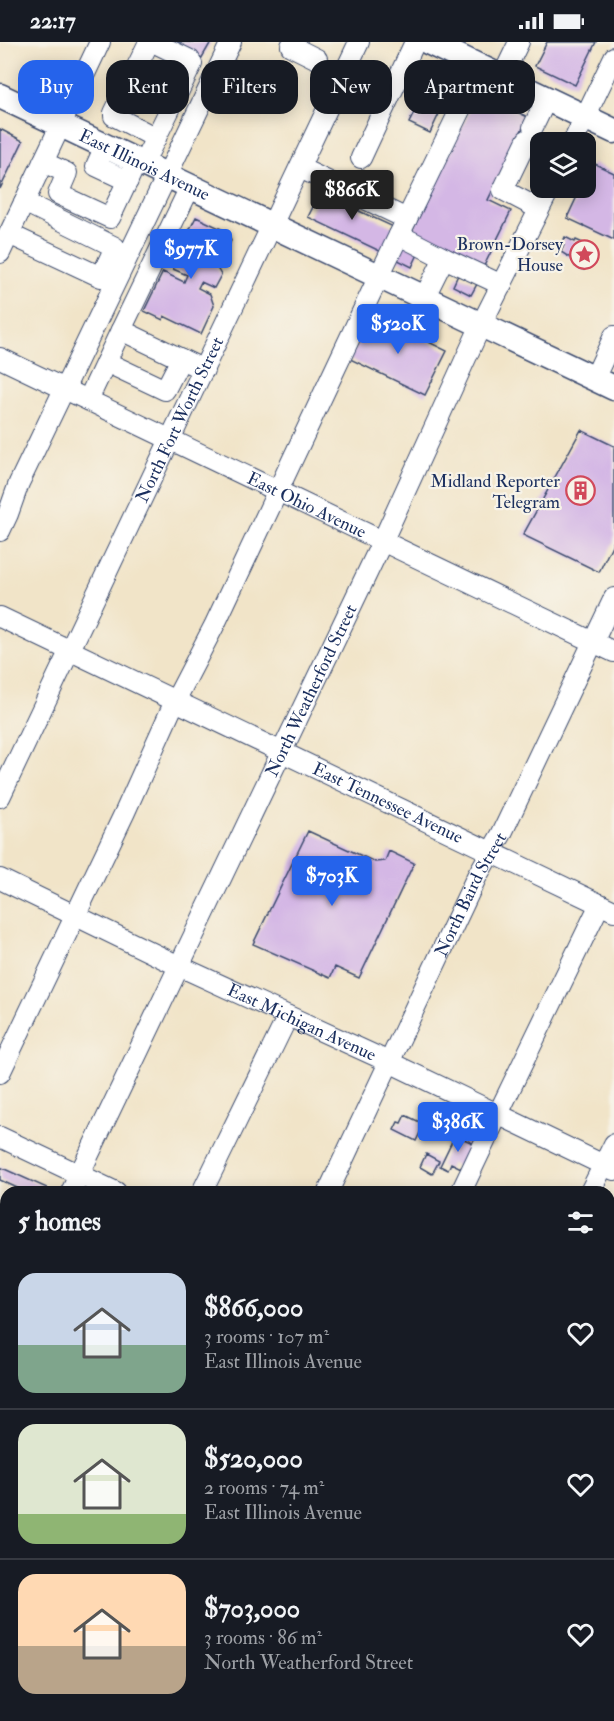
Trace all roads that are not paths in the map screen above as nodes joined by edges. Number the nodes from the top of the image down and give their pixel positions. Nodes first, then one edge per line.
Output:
1 (100, 42) edge
2 (151, 42) edge
3 (231, 42) edge
4 (293, 42) edge
5 (359, 42) edge
6 (415, 42) edge
7 (428, 42) edge
8 (519, 42) edge
9 (614, 57) edge
10 (320, 60) edge
11 (351, 60) edge
12 (466, 60) edge
13 (502, 60) edge
14 (609, 81) edge
15 (535, 92) edge
16 (0, 96) edge
17 (547, 98) junction
18 (326, 114) edge
19 (467, 114) edge
20 (585, 117) junction
21 (61, 125) junction
22 (614, 131) edge
23 (578, 132) edge
24 (156, 138) junction
25 (361, 158) dead end
26 (43, 162) junction
27 (300, 168) junction
28 (136, 169) junction
29 (167, 176) junction
30 (190, 187) junction
31 (545, 198) edge
32 (24, 202) junction
33 (539, 209) junction
34 (273, 226) junction
35 (403, 227) junction
36 (9, 234) junction
37 (0, 253) edge
38 (444, 258) junction
39 (379, 276) junction
40 (502, 285) junction
41 (424, 298) junction
42 (481, 326) junction
43 (121, 330) junction
44 (614, 336) edge
45 (0, 358) edge
46 (181, 359) junction
47 (106, 362) junction
48 (204, 370) junction
49 (608, 385) edge
50 (64, 388) junction
51 (88, 400) junction
52 (171, 439) junction
53 (278, 490) junction
54 (0, 531) edge
55 (383, 540) junction
56 (614, 598) edge
57 (0, 617) edge
58 (593, 642) junction
59 (69, 651) junction
60 (614, 652) edge
61 (176, 701) junction
62 (282, 752) junction
63 (0, 797) edge
64 (491, 851) junction
65 (0, 879) edge
66 (607, 907) edge
67 (75, 916) junction
68 (179, 966) junction
69 (288, 1016) junction
70 (389, 1062) junction
71 (0, 1073) edge
72 (498, 1114) junction
73 (0, 1137) edge
74 (614, 1144) edge
75 (609, 1167) edge
76 (75, 1184) edge
77 (205, 1186) edge
78 (331, 1186) edge
79 (464, 1186) edge
80 (595, 1186) edge

1 - 21 street
2 - 24 street
2 - 24 street
3 - 29 street
4 - 10 street
5 - 11 street, North Fort Worth Street
6 - 25 street
7 - 12 main road
8 - 13 street
9 - 14 street
14 - 20 street
15 - 17 main road
16 - 21 main road, East Illinois Avenue
17 - 20 main road
17 - 33 street
18 - 27 street, North Fort Worth Street
19 - 35 street
20 - 22 main road
20 - 23 street
21 - 26 street
21 - 28 main road, East Illinois Avenue
24 - 28 street
26 - 28 street
26 - 32 street
27 - 34 street, North Fort Worth Street
27 - 35 street
28 - 29 main road, East Illinois Avenue
29 - 30 main road, East Illinois Avenue
29 - 50 street
30 - 34 main road, East Illinois Avenue
30 - 43 street
31 - 33 street, North Weatherford Street
32 - 36 street
32 - 36 street
33 - 40 street, North Weatherford Street
34 - 39 main road, East Illinois Avenue
34 - 48 street, North Fort Worth Street
35 - 38 street
35 - 39 street
36 - 37 street
38 - 40 street
38 - 41 street
39 - 41 main road, East Illinois Avenue
39 - 53 street
40 - 42 street, North Weatherford Street
41 - 42 main road, East Illinois Avenue
42 - 49 main road, East Illinois Avenue
42 - 55 street, North Weatherford Street
43 - 46 street
43 - 47 street
44 - 49 street
45 - 50 street, East Ohio Avenue
46 - 47 street
46 - 48 street
47 - 51 street
48 - 52 street, North Fort Worth Street
50 - 51 street, East Ohio Avenue
50 - 54 street
51 - 52 street, East Ohio Avenue
52 - 53 street, East Ohio Avenue
52 - 59 street, North Fort Worth Street
53 - 55 street, East Ohio Avenue
53 - 61 street
55 - 58 street, East Ohio Avenue
55 - 62 street, North Weatherford Street
56 - 58 street, North Baird Street
57 - 59 street, East Tennessee Avenue
58 - 60 street, East Ohio Avenue
58 - 64 street, North Baird Street
59 - 61 street, East Tennessee Avenue
59 - 63 street, North Fort Worth Street
61 - 62 street, East Tennessee Avenue
61 - 67 street
62 - 64 street, East Tennessee Avenue
62 - 68 street, North Weatherford Street
64 - 66 street, East Tennessee Avenue
64 - 70 street, North Baird Street
65 - 67 street, East Michigan Avenue
66 - 72 street
67 - 68 street, East Michigan Avenue
67 - 71 street
68 - 69 street, East Michigan Avenue
68 - 76 street, North Weatherford Street
69 - 70 street, East Michigan Avenue
69 - 77 street
70 - 72 street, East Michigan Avenue
70 - 78 street, North Baird Street
72 - 75 street, East Michigan Avenue
72 - 79 street
73 - 76 street
74 - 75 street
75 - 80 street

